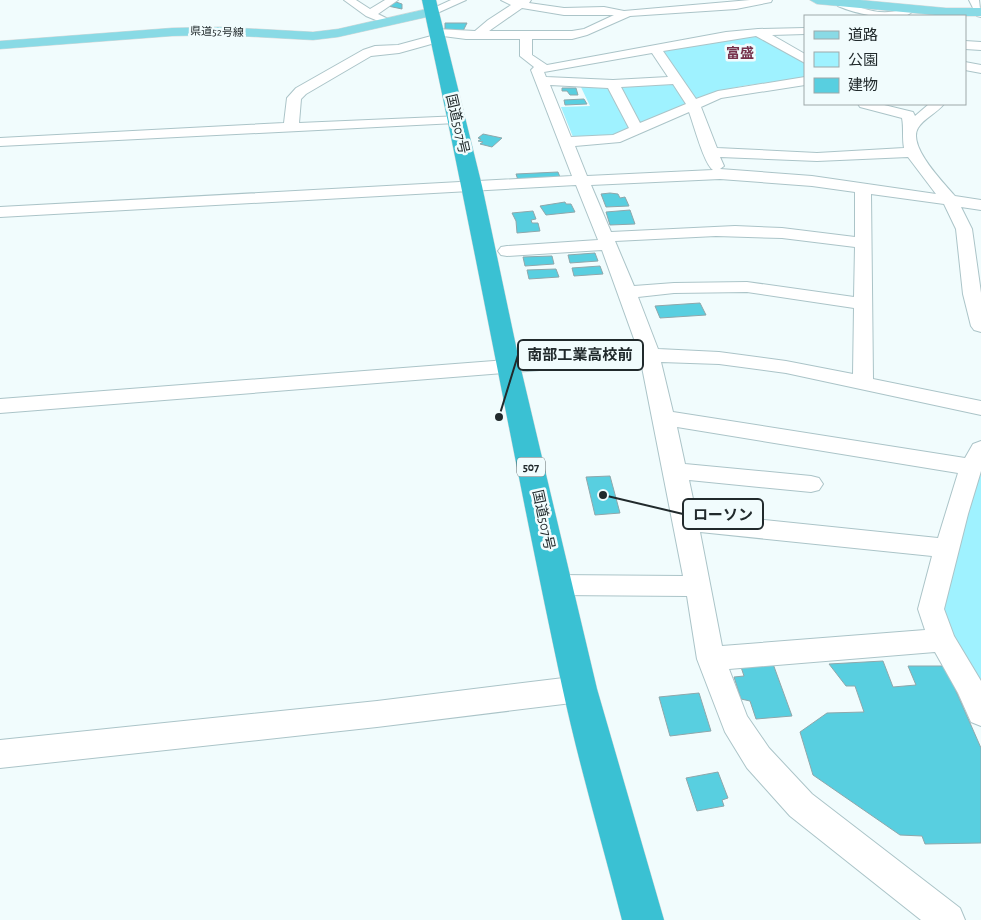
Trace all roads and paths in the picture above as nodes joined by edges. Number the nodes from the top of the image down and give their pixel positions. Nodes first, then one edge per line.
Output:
1 (349, 0) edge
2 (393, 0) edge
3 (461, 0) edge
4 (506, 0) edge
5 (767, 0) edge
6 (817, 0) edge
7 (524, 2) edge
8 (713, 5) edge
9 (904, 6) edge
10 (979, 9) edge
11 (658, 10) junction
12 (370, 14) junction
13 (623, 14) junction
14 (433, 20) edge
15 (388, 22) junction
16 (669, 22) dead end
17 (683, 30) dead end
18 (804, 31) edge
19 (587, 32) junction
20 (758, 32) junction
21 (478, 35) junction
22 (526, 35) junction
23 (699, 40) junction
24 (966, 44) edge
25 (0, 45) edge
26 (981, 46) edge
27 (655, 48) junction
28 (610, 56) junction
29 (804, 58) edge
30 (974, 68) edge
31 (543, 74) junction
32 (966, 78) edge
33 (676, 80) junction
34 (804, 81) edge
35 (613, 84) junction
36 (730, 92) junction
37 (804, 94) edge
38 (869, 105) edge
39 (936, 105) edge
40 (694, 106) junction
41 (456, 119) junction
42 (911, 127) junction
43 (292, 128) junction
44 (637, 130) junction
45 (0, 142) edge
46 (566, 142) junction
47 (710, 152) junction
48 (912, 152) junction
49 (720, 174) junction
50 (582, 182) junction
51 (472, 186) junction
52 (863, 188) junction
53 (950, 201) junction
54 (981, 205) edge
55 (0, 212) edge
56 (605, 241) junction
57 (864, 243) junction
58 (507, 252) dead end
59 (627, 292) junction
60 (864, 304) junction
61 (981, 326) edge
62 (650, 354) junction
63 (508, 366) junction
64 (863, 383) junction
65 (0, 406) edge
66 (981, 408) edge
67 (664, 418) junction
68 (976, 458) edge
69 (676, 470) junction
70 (811, 484) dead end
71 (686, 521) junction
72 (946, 548) junction
73 (556, 585) junction
74 (697, 586) junction
75 (942, 640) junction
76 (711, 659) junction
77 (580, 689) junction
78 (981, 712) edge
79 (0, 754) edge
80 (643, 920) edge
81 (948, 920) edge

1 - 12 street
2 - 12 street
3 - 14 street
4 - 7 street
5 - 8 street
6 - 9 main road
7 - 13 street
7 - 21 street
8 - 11 street
8 - 20 street
9 - 10 main road
11 - 13 street
11 - 16 street
12 - 15 street
13 - 19 street
14 - 15 main road, 県道52号線
14 - 21 street
14 - 41 highway, 国道507号 / 507
14 - 43 street
15 - 25 main road, 県道52号線
17 - 23 street
18 - 20 street
19 - 22 street
19 - 28 street
20 - 23 street
20 - 29 street
21 - 22 street
22 - 31 street
23 - 27 street
24 - 26 street
27 - 28 street
27 - 33 street
28 - 31 street
30 - 32 street
31 - 35 street
31 - 46 street
33 - 35 street
33 - 40 street
34 - 36 street
35 - 44 street
36 - 37 street
36 - 40 street
38 - 42 street
39 - 42 street
40 - 44 street
40 - 47 street
41 - 43 street
41 - 51 highway, 国道507号 / 507
42 - 48 street
43 - 45 street
44 - 46 street
46 - 50 street
47 - 48 street
47 - 49 street
48 - 53 street
49 - 50 street
49 - 52 street
50 - 51 street
50 - 56 street
51 - 55 street
51 - 63 highway, 国道507号 / 507
52 - 53 street
52 - 57 street
53 - 54 street
53 - 61 street
56 - 57 street
56 - 58 street
56 - 59 street
57 - 60 street
59 - 60 street
59 - 62 street
60 - 64 street
62 - 63 street
62 - 64 street
62 - 67 street
63 - 65 street
63 - 73 highway, 国道507号 / 507
64 - 66 street
67 - 68 street
67 - 69 street
68 - 72 street
69 - 70 street
69 - 71 street
71 - 72 street
71 - 74 street
72 - 75 street
73 - 74 street
73 - 77 highway, 国道507号 / 507
74 - 76 street
75 - 76 street
75 - 78 street
76 - 81 street
77 - 79 street
77 - 80 highway, 国道507号 / 507

